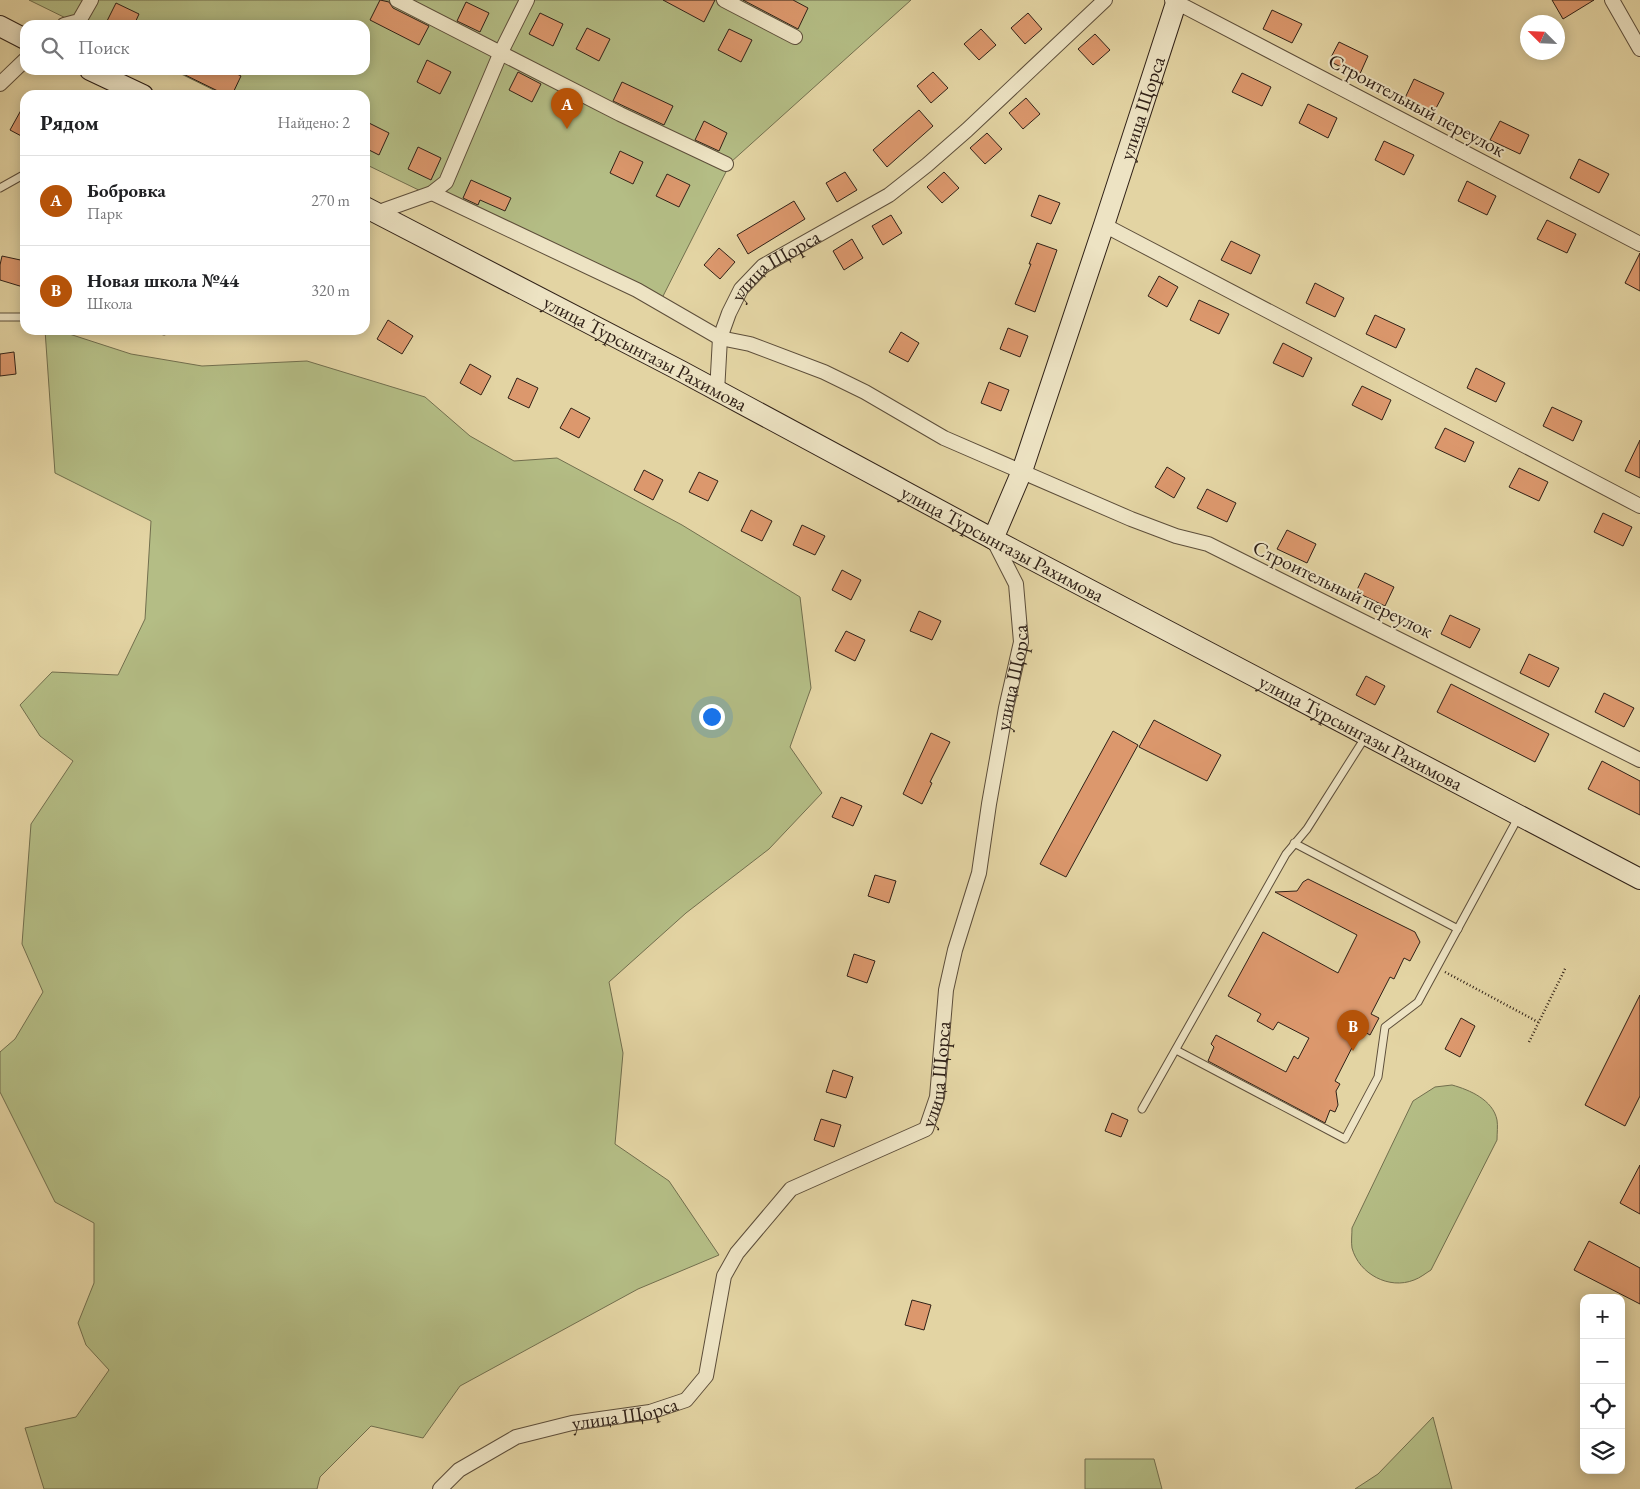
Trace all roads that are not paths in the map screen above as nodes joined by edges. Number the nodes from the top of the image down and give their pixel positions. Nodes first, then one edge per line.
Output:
1 (91, 0) edge
2 (397, 0) edge
3 (527, 0) edge
4 (724, 0) edge
5 (1105, 0) edge
6 (1612, 0) edge
7 (1175, 1) edge
8 (80, 20) edge
9 (0, 26) edge
10 (20, 36) edge
11 (795, 37) dead end
12 (1640, 49) edge
13 (501, 52) junction
14 (20, 65) edge
15 (101, 75) edge
16 (0, 84) edge
17 (132, 90) edge
18 (726, 164) dead end
19 (20, 177) edge
20 (0, 188) edge
21 (432, 193) junction
22 (371, 210) edge
23 (1104, 225) junction
24 (1640, 244) edge
25 (0, 317) edge
26 (20, 317) edge
27 (720, 338) junction
28 (717, 392) junction
29 (1022, 471) junction
30 (1640, 506) edge
31 (992, 539) junction
32 (1367, 736) junction
33 (1640, 760) edge
34 (1519, 816) junction
35 (1294, 843) junction
36 (1640, 879) edge
37 (1458, 929) junction
38 (1176, 1050) junction
39 (1142, 1109) dead end
40 (440, 1489) edge

1 - 8 street
2 - 13 street
3 - 13 street
4 - 11 street
5 - 27 street, улица Щорса
6 - 12 street
7 - 23 street, улица Щорса
7 - 24 street, Строительный переулок
9 - 10 street
13 - 18 street
13 - 21 street
14 - 16 street
15 - 17 street
19 - 20 lane
21 - 22 street
21 - 27 street
22 - 28 street, улица Турсынгазы Рахимова
23 - 29 street, улица Щорса
23 - 30 street
25 - 26 lane
27 - 28 street, улица Щорса
27 - 29 street
28 - 31 street, улица Турсынгазы Рахимова
29 - 31 street, улица Щорса
29 - 33 street, Строительный переулок
31 - 32 street, улица Турсынгазы Рахимова
31 - 40 street, улица Щорса
32 - 34 street, улица Турсынгазы Рахимова
32 - 35 lane
34 - 36 street, улица Турсынгазы Рахимова
34 - 37 lane
35 - 37 lane
35 - 38 lane
37 - 38 lane
38 - 39 lane

